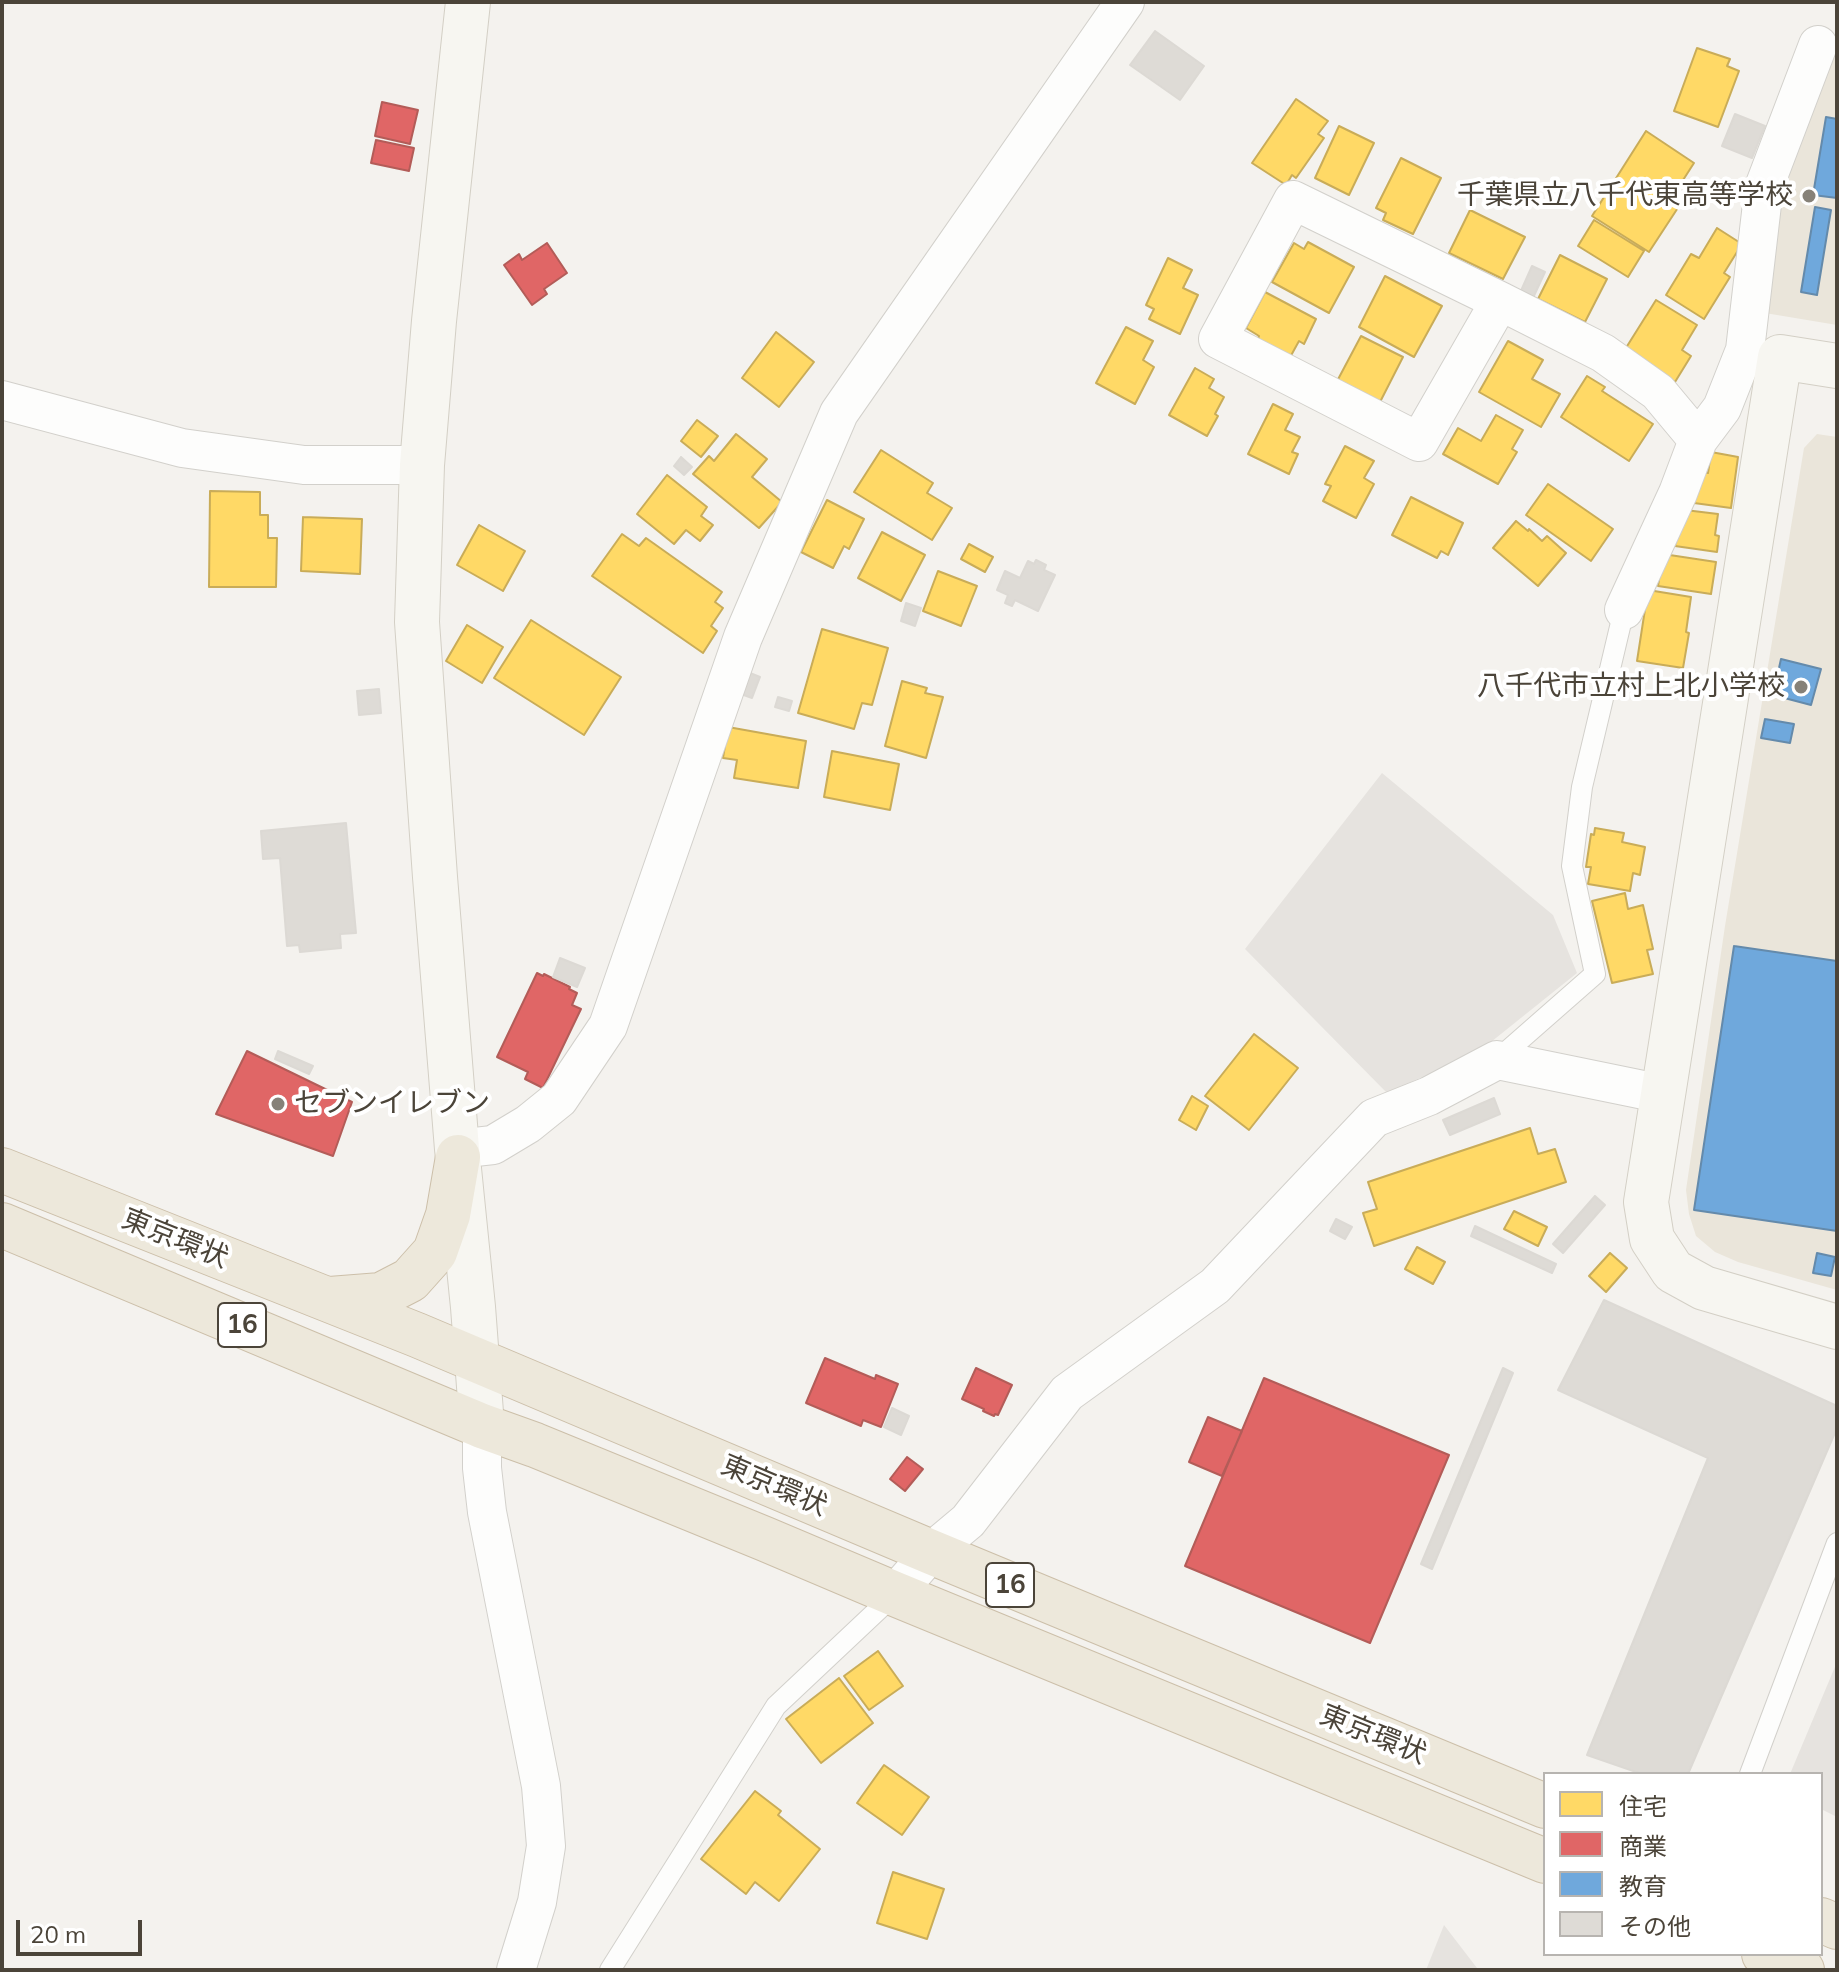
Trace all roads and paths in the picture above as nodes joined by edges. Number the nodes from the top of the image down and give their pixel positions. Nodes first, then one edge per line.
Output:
1 (468, 2) edge
2 (1125, 2) edge
3 (1818, 45) dead end
4 (1500, 301) junction
5 (1762, 354) junction
6 (1837, 366) edge
7 (2, 400) edge
8 (1698, 440) junction
9 (422, 465) junction
10 (1624, 610) joint
11 (1497, 1060) junction
12 (1663, 1094) junction
13 (458, 1153) junction
14 (2, 1170) edge
15 (2, 1225) edge
16 (327, 1299) junction
17 (1837, 1327) edge
18 (477, 1360) junction
19 (482, 1426) junction
20 (1837, 1543) edge
21 (931, 1552) junction
22 (895, 1594) junction
23 (1751, 1772) edge
24 (1543, 1805) edge
25 (1543, 1860) edge
26 (1769, 1956) edge
27 (516, 1970) edge
28 (610, 1970) edge
29 (1802, 1970) edge

1 - 9 street
2 - 13 street
3 - 5 street
4 - 4 street
4 - 8 street
5 - 6 street
5 - 8 street
5 - 12 street
7 - 9 street
8 - 10 street
9 - 13 street
10 - 11 lane
11 - 12 street
11 - 21 street
12 - 17 street
13 - 16 highway
13 - 18 street
14 - 16 highway, 東京環状 / 16
15 - 19 highway, 東京環状 / 16
16 - 18 highway, 東京環状 / 16
18 - 19 street
18 - 21 highway, 東京環状 / 16
19 - 22 highway, 東京環状 / 16
19 - 27 street
20 - 23 lane
21 - 22 street
21 - 24 highway, 東京環状 / 16
22 - 25 highway, 東京環状 / 16
22 - 28 lane
26 - 29 highway

